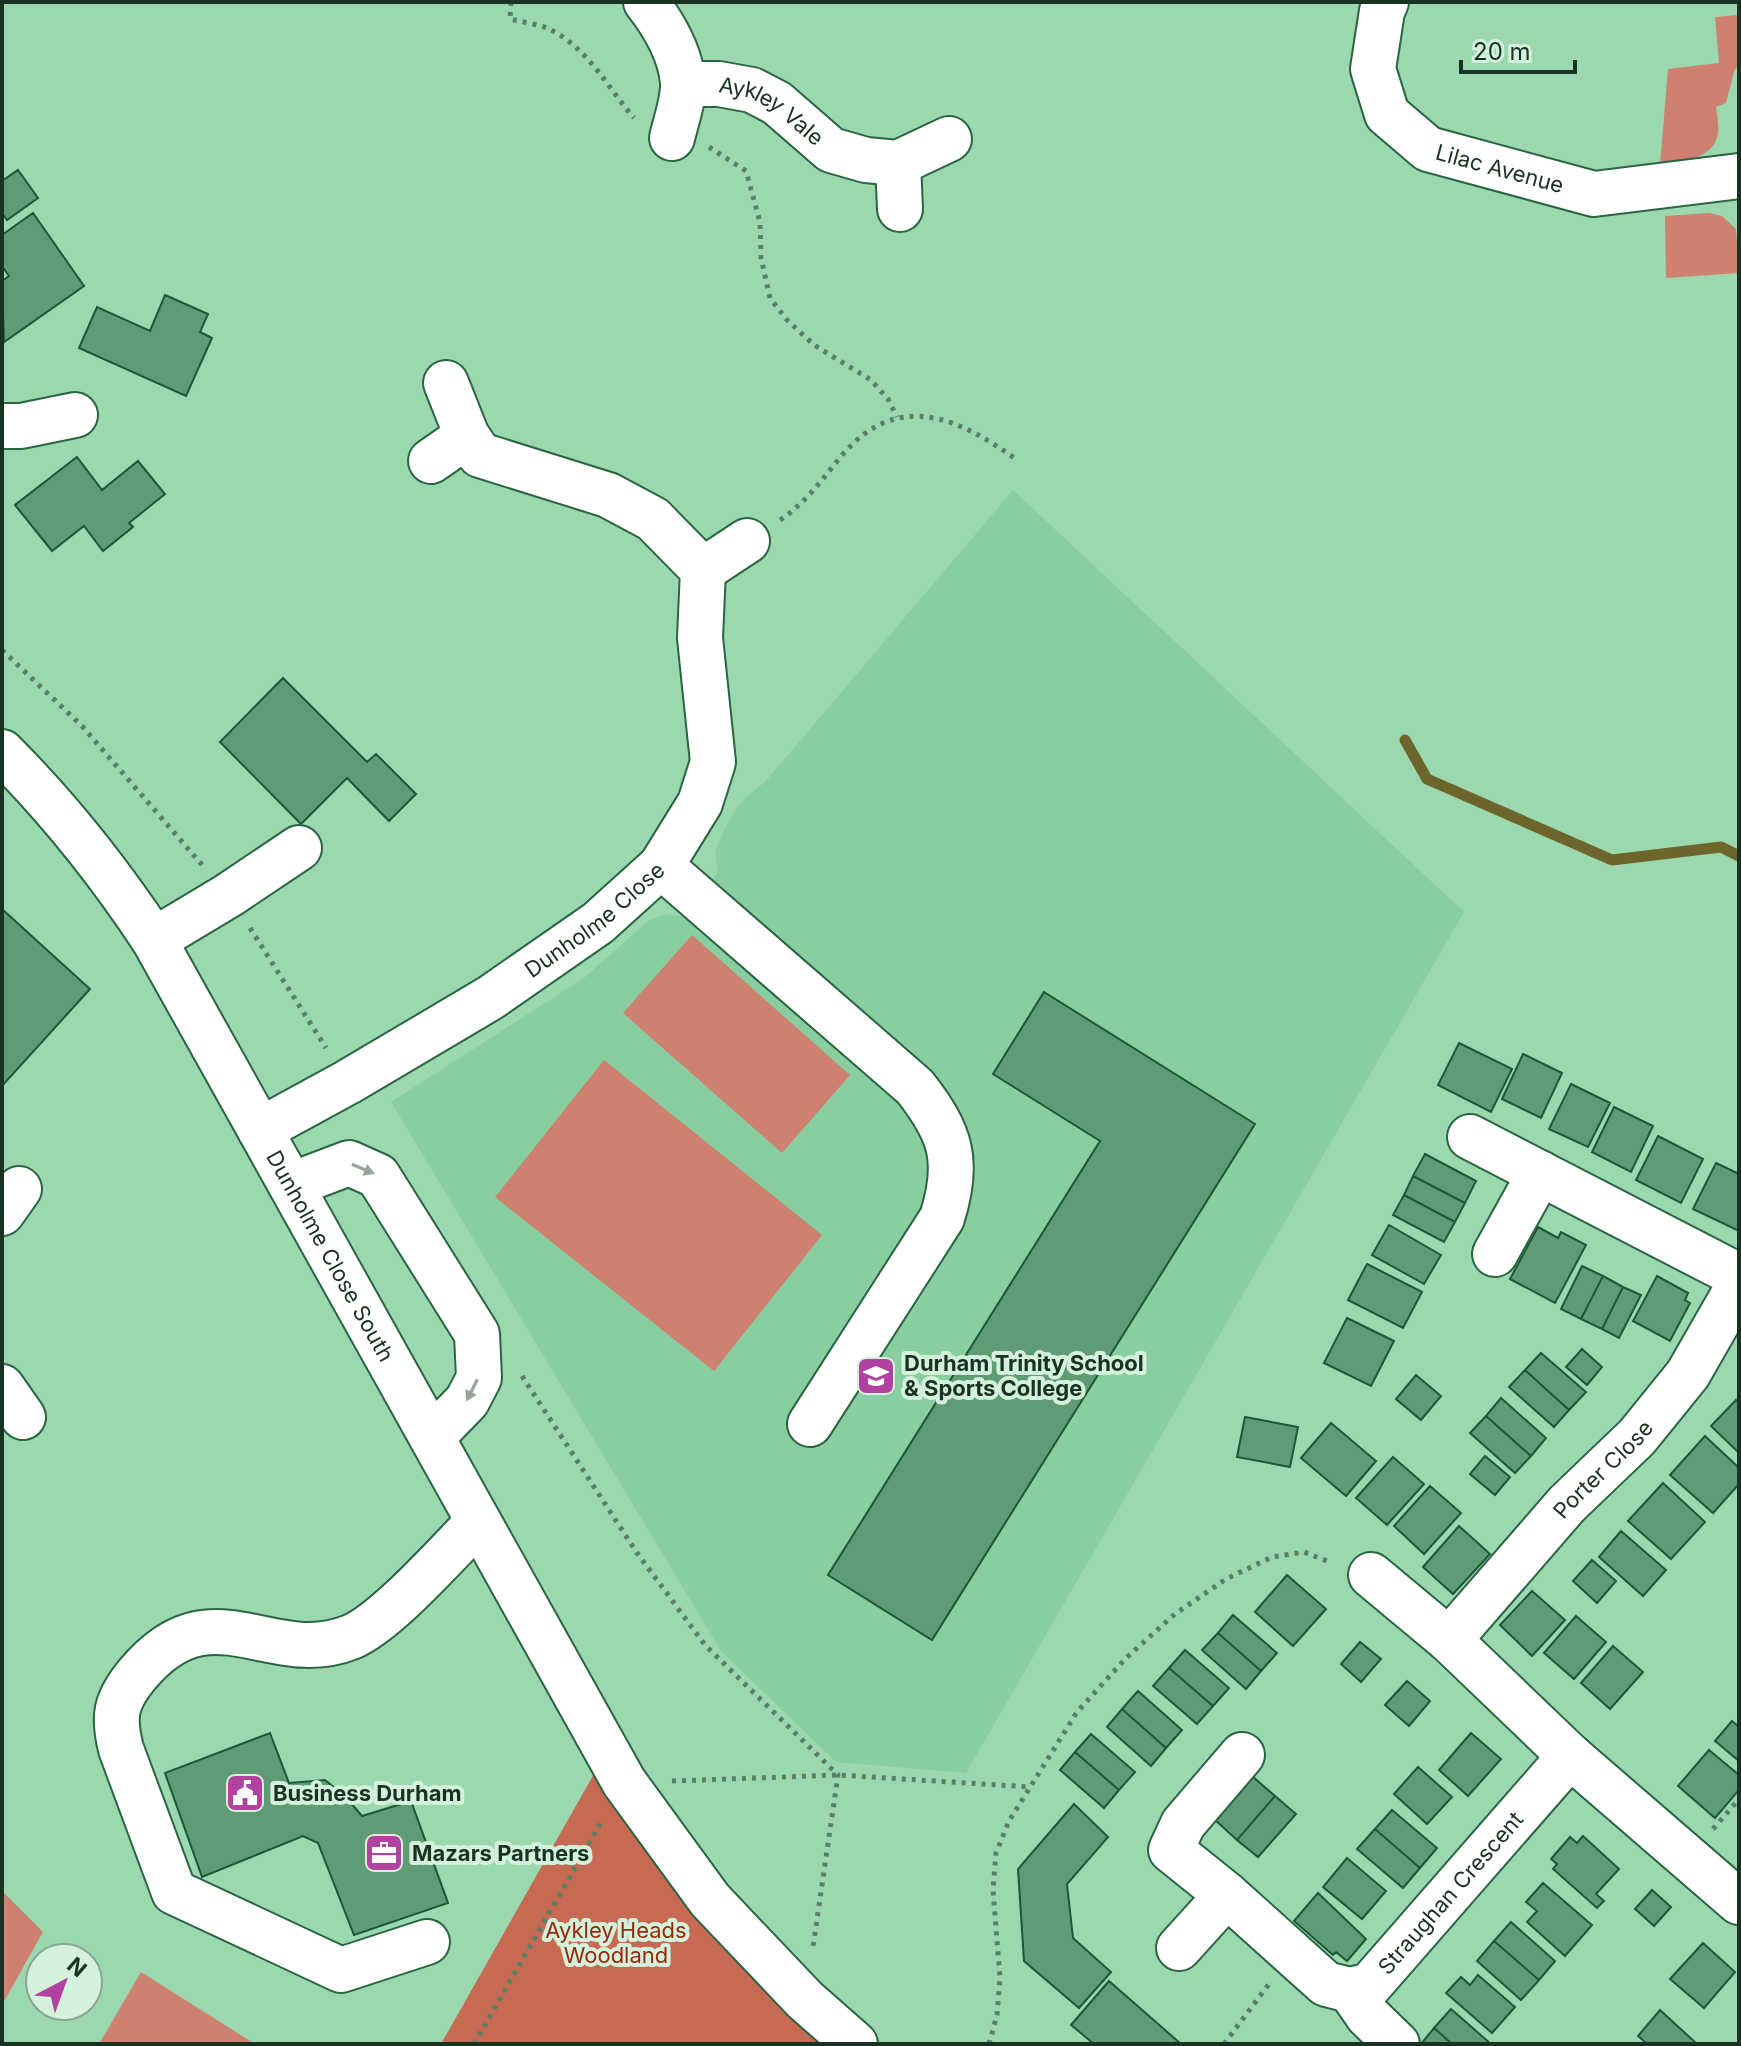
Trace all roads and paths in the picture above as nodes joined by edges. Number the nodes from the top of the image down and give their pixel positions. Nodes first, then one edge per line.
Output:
1 (511, 2) edge
2 (646, 2) edge
3 (1386, 2) edge
4 (683, 84) junction
5 (672, 138) junction
6 (949, 139) dead end
7 (898, 163) junction
8 (1739, 176) edge
9 (900, 209) dead end
10 (446, 383) dead end
11 (75, 415) dead end
12 (897, 417) junction
13 (2, 426) edge
14 (467, 436) junction
15 (1017, 460) dead end
16 (431, 461) dead end
17 (747, 541) joint
18 (703, 570) junction
19 (2, 650) edge
20 (2, 752) edge
21 (299, 848) dead end
22 (661, 866) junction
23 (229, 895) junction
24 (154, 940) junction
25 (348, 1082) junction
26 (260, 1130) junction
27 (1470, 1137) dead end
28 (1540, 1173) junction
29 (291, 1185) junction
30 (1495, 1254) dead end
31 (1739, 1276) edge
32 (1739, 1285) edge
33 (516, 1366) dead end
34 (810, 1424) dead end
35 (432, 1437) junction
36 (478, 1522) junction
37 (1371, 1575) joint
38 (1449, 1640) junction
39 (1242, 1755) dead end
40 (1570, 1756) junction
41 (838, 1775) junction
42 (624, 1782) junction
43 (1031, 1787) junction
44 (1227, 1895) junction
45 (1739, 1902) edge
46 (427, 1942) dead end
47 (1179, 1948) dead end
48 (1292, 1952) junction
49 (1350, 1990) junction
50 (805, 2000) junction
51 (474, 2044) edge
52 (855, 2044) edge
53 (989, 2044) edge
54 (1224, 2044) edge
55 (1397, 2044) edge

1 - 5 path
2 - 4 street, Aykley Vale
3 - 8 street, Lilac Avenue
4 - 5 street, Aykley Vale
4 - 7 street, Aykley Vale
5 - 12 path
6 - 7 street
7 - 9 street
10 - 14 street
11 - 13 street
12 - 15 path
12 - 17 path
14 - 16 street
14 - 18 street
17 - 18 street
18 - 22 street, Dunholme Close
19 - 23 path
20 - 24 street, Dunholme Close South
21 - 23 street
22 - 25 street, Dunholme Close
22 - 34 street
23 - 24 street
23 - 25 path
24 - 26 street, Dunholme Close South
25 - 26 street, Dunholme Close
26 - 29 street, Dunholme Close South
27 - 28 street
28 - 30 street
28 - 31 street
29 - 35 street, Dunholme Close South
29 -> 35 street
32 - 38 street, Porter Close
33 - 41 path
35 - 36 street, Dunholme Close South
36 - 42 street, Dunholme Close South
36 - 46 street
37 - 38 street
37 - 43 path
38 - 40 street
39 - 44 street
40 - 45 street
40 - 49 street, Straughan Crescent
41 - 42 path
41 - 43 path
41 - 50 path
42 - 50 street, Dunholme Close South
42 - 51 path
43 - 53 path
44 - 47 street
44 - 48 street
48 - 49 street
48 - 54 path
49 - 55 street
50 - 52 street, Dunholme Close South

